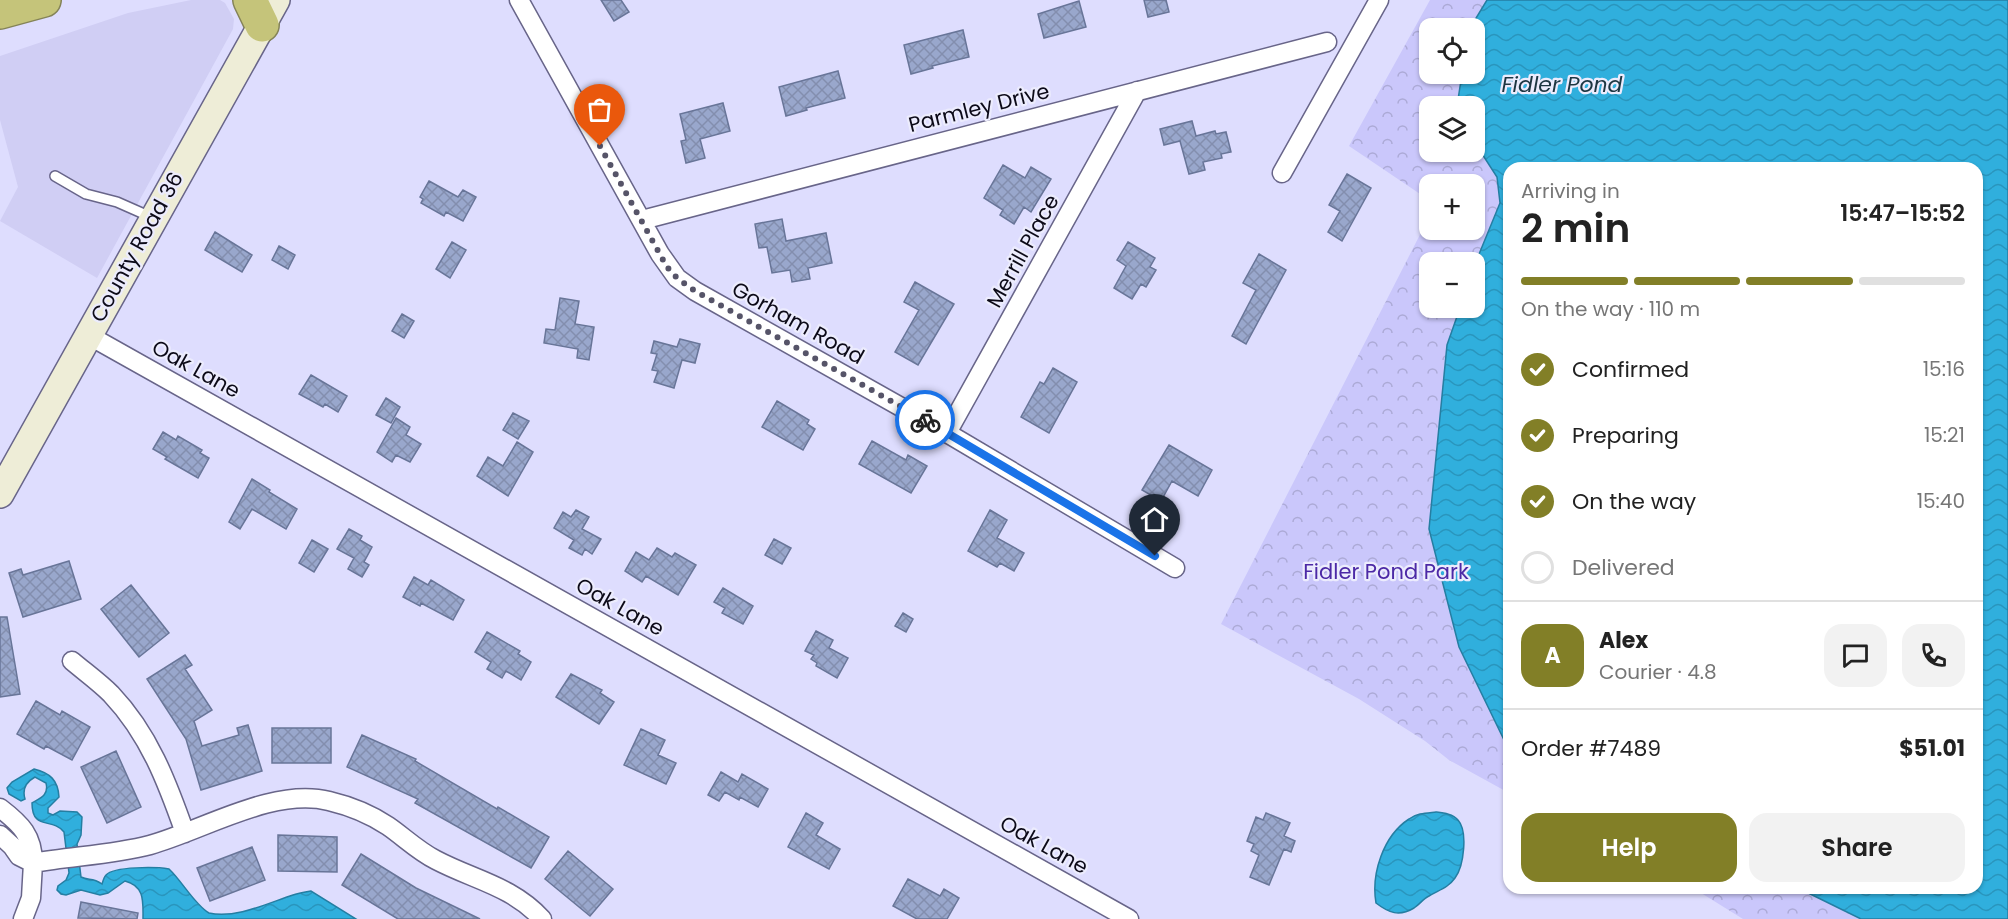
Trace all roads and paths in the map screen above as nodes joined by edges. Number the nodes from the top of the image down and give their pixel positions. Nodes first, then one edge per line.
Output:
1 (44, 0) edge
2 (519, 0) edge
3 (1379, 0) edge
4 (263, 8) edge
5 (0, 12) edge
6 (1327, 42) dead end
7 (1137, 91) junction
8 (1282, 173) dead end
9 (55, 176) dead end
10 (153, 218) junction
11 (642, 220) junction
12 (88, 335) junction
13 (947, 433) junction
14 (0, 494) edge
15 (1175, 568) dead end
16 (72, 661) dead end
17 (0, 808) edge
18 (185, 833) junction
19 (0, 835) edge
20 (33, 863) junction
21 (23, 919) edge
22 (543, 919) edge
23 (1129, 919) edge

1 - 5 highway
2 - 11 street, Gorham Road
3 - 8 street
4 - 10 street, County Road 36
6 - 7 street, Parmley Drive
7 - 11 street, Parmley Drive
7 - 13 street, Merrill Place
9 - 10 lane
10 - 12 street, County Road 36
11 - 13 street, Gorham Road
12 - 14 street, County Road 36
12 - 23 street, Oak Lane
13 - 15 street, Gorham Road
16 - 18 street
17 - 20 street
18 - 20 street
18 - 22 street
19 - 20 street
20 - 21 street

